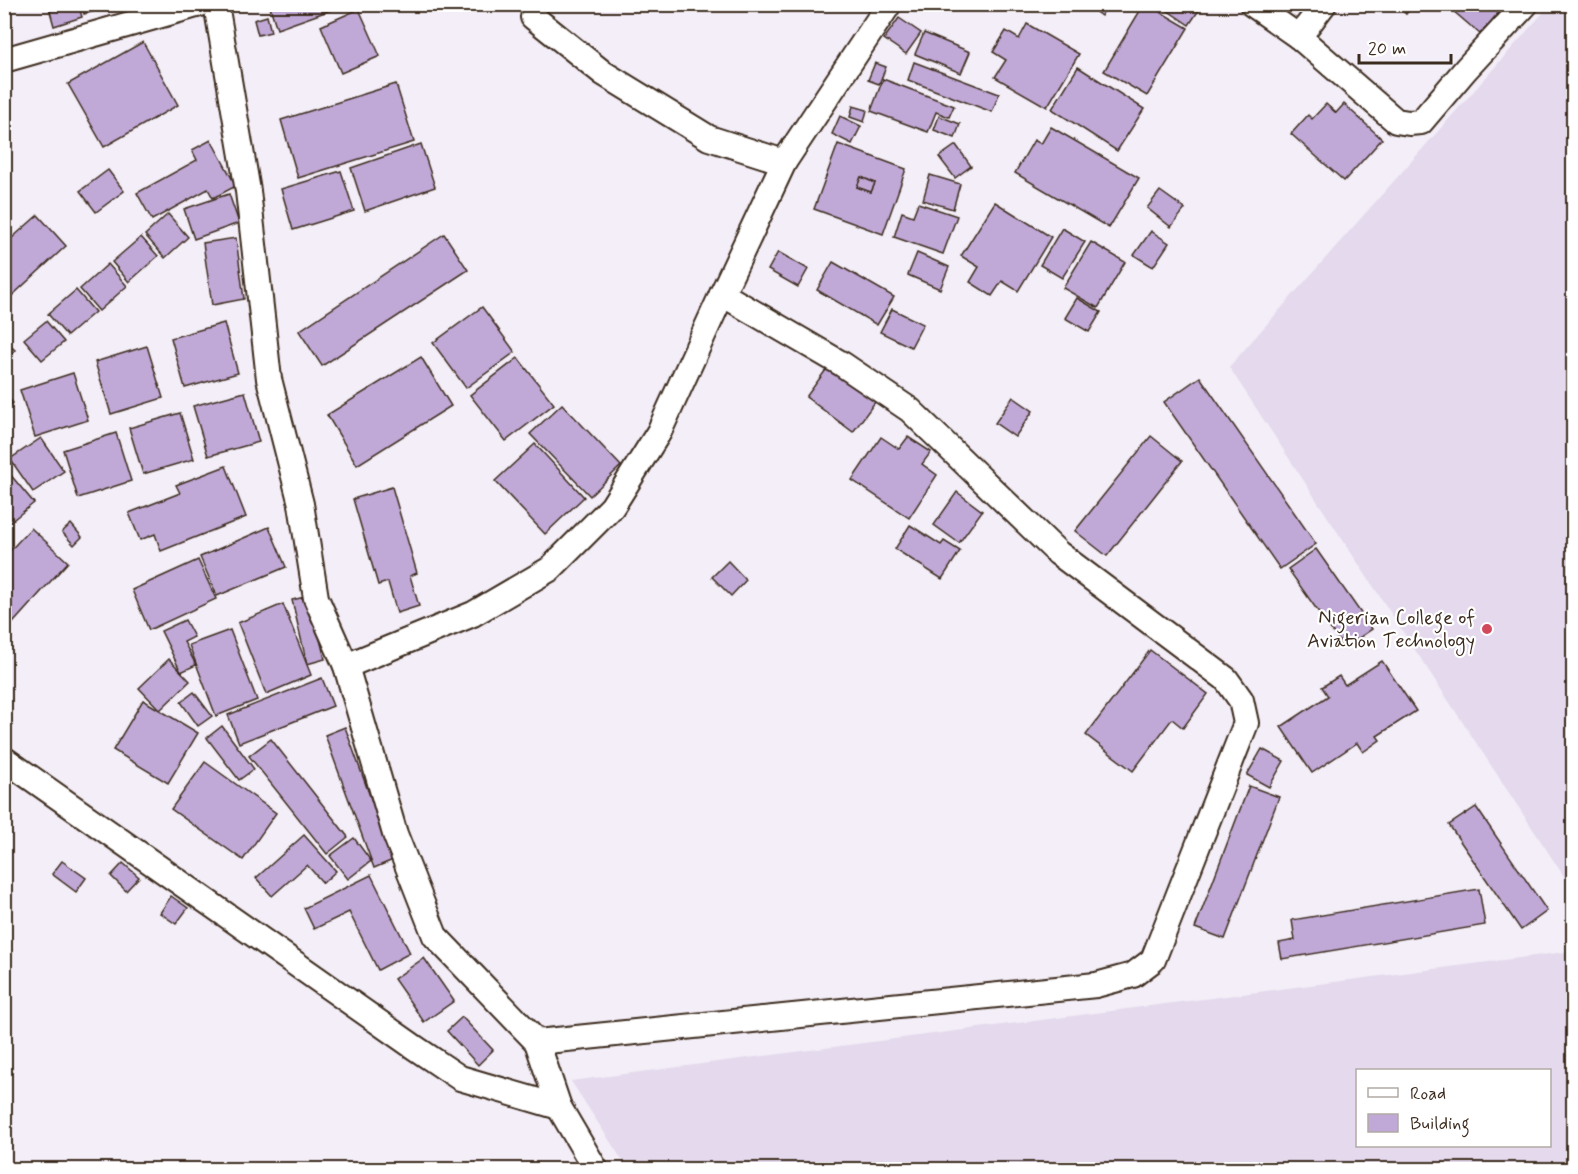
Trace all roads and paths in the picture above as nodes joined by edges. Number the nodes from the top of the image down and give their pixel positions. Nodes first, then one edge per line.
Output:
1 (200, 4) edge
2 (216, 4) edge
3 (889, 4) edge
4 (1252, 4) edge
5 (1324, 4) edge
6 (1526, 4) edge
7 (533, 17) dead end
8 (1299, 37) junction
9 (4, 60) edge
10 (784, 162) junction
11 (722, 294) junction
12 (346, 666) junction
13 (4, 759) edge
14 (537, 1042) junction
15 (559, 1107) junction
16 (596, 1170) edge

1 - 9 street
2 - 12 street
3 - 10 street
4 - 8 street
5 - 8 street
6 - 8 street
7 - 10 street
10 - 11 street
11 - 12 street
11 - 14 street
12 - 14 street
13 - 15 street
14 - 15 street
15 - 16 street

